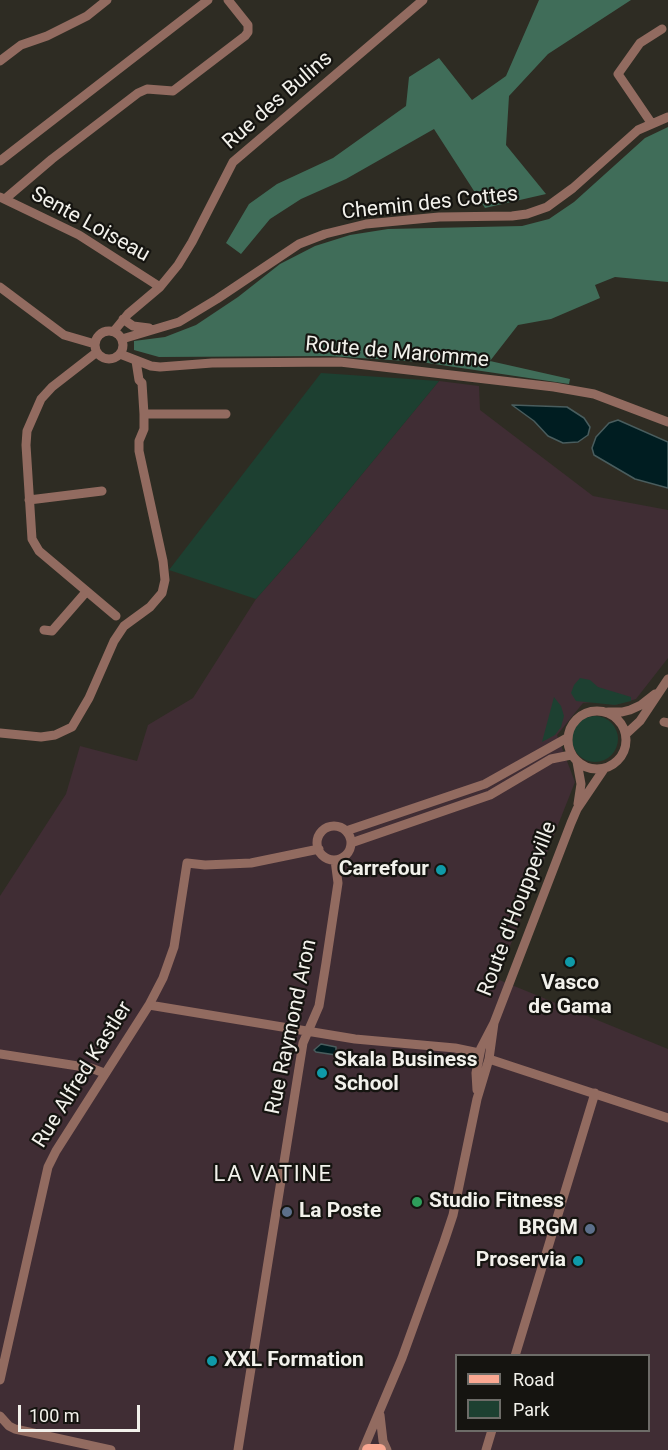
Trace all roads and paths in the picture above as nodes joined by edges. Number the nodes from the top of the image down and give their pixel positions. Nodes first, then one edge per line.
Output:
1 (107, 0) edge
2 (208, 0) edge
3 (228, 0) edge
4 (423, 0) edge
5 (662, 29) dead end
6 (0, 62) edge
7 (668, 117) edge
8 (652, 124) junction
9 (0, 161) edge
10 (2, 198) edge
11 (160, 286) junction
12 (0, 287) edge
13 (123, 319) junction
14 (155, 328) junction
15 (118, 335) junction
16 (96, 348) junction
17 (120, 354) junction
18 (136, 361) junction
19 (151, 366) junction
20 (142, 383) junction
21 (144, 414) junction
22 (226, 414) dead end
23 (668, 422) edge
24 (102, 491) dead end
25 (29, 500) junction
26 (86, 592) junction
27 (120, 622) junction
28 (44, 630) dead end
29 (668, 679) edge
30 (657, 693) junction
31 (608, 712) junction
32 (0, 734) edge
33 (626, 734) junction
34 (567, 738) junction
35 (574, 758) junction
36 (604, 769) junction
37 (577, 809) junction
38 (346, 831) junction
39 (351, 843) junction
40 (319, 849) junction
41 (335, 860) junction
42 (149, 1005) junction
43 (494, 1023) junction
44 (308, 1032) junction
45 (484, 1043) junction
46 (479, 1053) junction
47 (0, 1054) edge
48 (489, 1059) junction
49 (105, 1073) junction
50 (594, 1094) junction
51 (477, 1099) junction
52 (668, 1118) edge
53 (516, 1354) edge
54 (0, 1380) edge
55 (380, 1415) junction
56 (0, 1416) edge
57 (492, 1432) edge
58 (111, 1450) edge
59 (238, 1450) edge
60 (366, 1450) edge
61 (380, 1450) edge
62 (387, 1450) edge
63 (486, 1450) edge

1 - 6 street
2 - 9 street
3 - 10 street
4 - 11 street, Rue des Bulins
5 - 8 street
7 - 8 street, Chemin des Cottes
8 - 14 street, Chemin des Cottes
10 - 11 street, Sente Loiseau
11 - 13 street, Rue des Bulins
12 - 16 street
13 - 14 street, Chemin des Cottes
13 - 15 street, Rue des Bulins
14 - 15 street, Chemin des Cottes
15 - 16 street
15 - 17 street
16 - 17 street
16 - 25 street
17 - 18 street, Route de Maromme
18 - 19 street, Route de Maromme
18 - 20 street
19 - 20 street
19 - 23 street, Route de Maromme
20 - 21 street
21 - 22 street
21 - 27 street
24 - 25 street
25 - 26 street
26 - 27 street
26 - 28 street
27 - 32 street
29 - 30 street
30 - 31 street
30 - 33 street
31 - 33 street
31 - 34 street
33 - 36 street
34 - 35 street
34 - 38 street
35 - 36 street
35 - 37 street, Route d'Houppeville
35 - 39 street
36 - 37 street, Route d'Houppeville
37 - 43 street, Route d'Houppeville
38 - 39 street
38 - 40 street
39 - 41 street
40 - 41 street
40 - 42 street, Rue Alfred Kastler
41 - 44 street, Rue Raymond Aron
42 - 44 street
42 - 49 street, Rue Alfred Kastler
43 - 45 street, Route d'Houppeville
43 - 48 street, Route d'Houppeville
44 - 46 street
44 - 59 street, Rue Raymond Aron
45 - 46 street, Route d'Houppeville
45 - 48 street
46 - 51 street, Route d'Houppeville
47 - 49 street
48 - 50 street
48 - 51 street, Route d'Houppeville
49 - 54 street, Rue Alfred Kastler
50 - 52 street
50 - 53 street
51 - 55 street, Route d'Houppeville
55 - 60 street, Route d'Houppeville
55 - 62 street, Route d'Houppeville
56 - 58 street
57 - 63 street
60 - 61 main road

